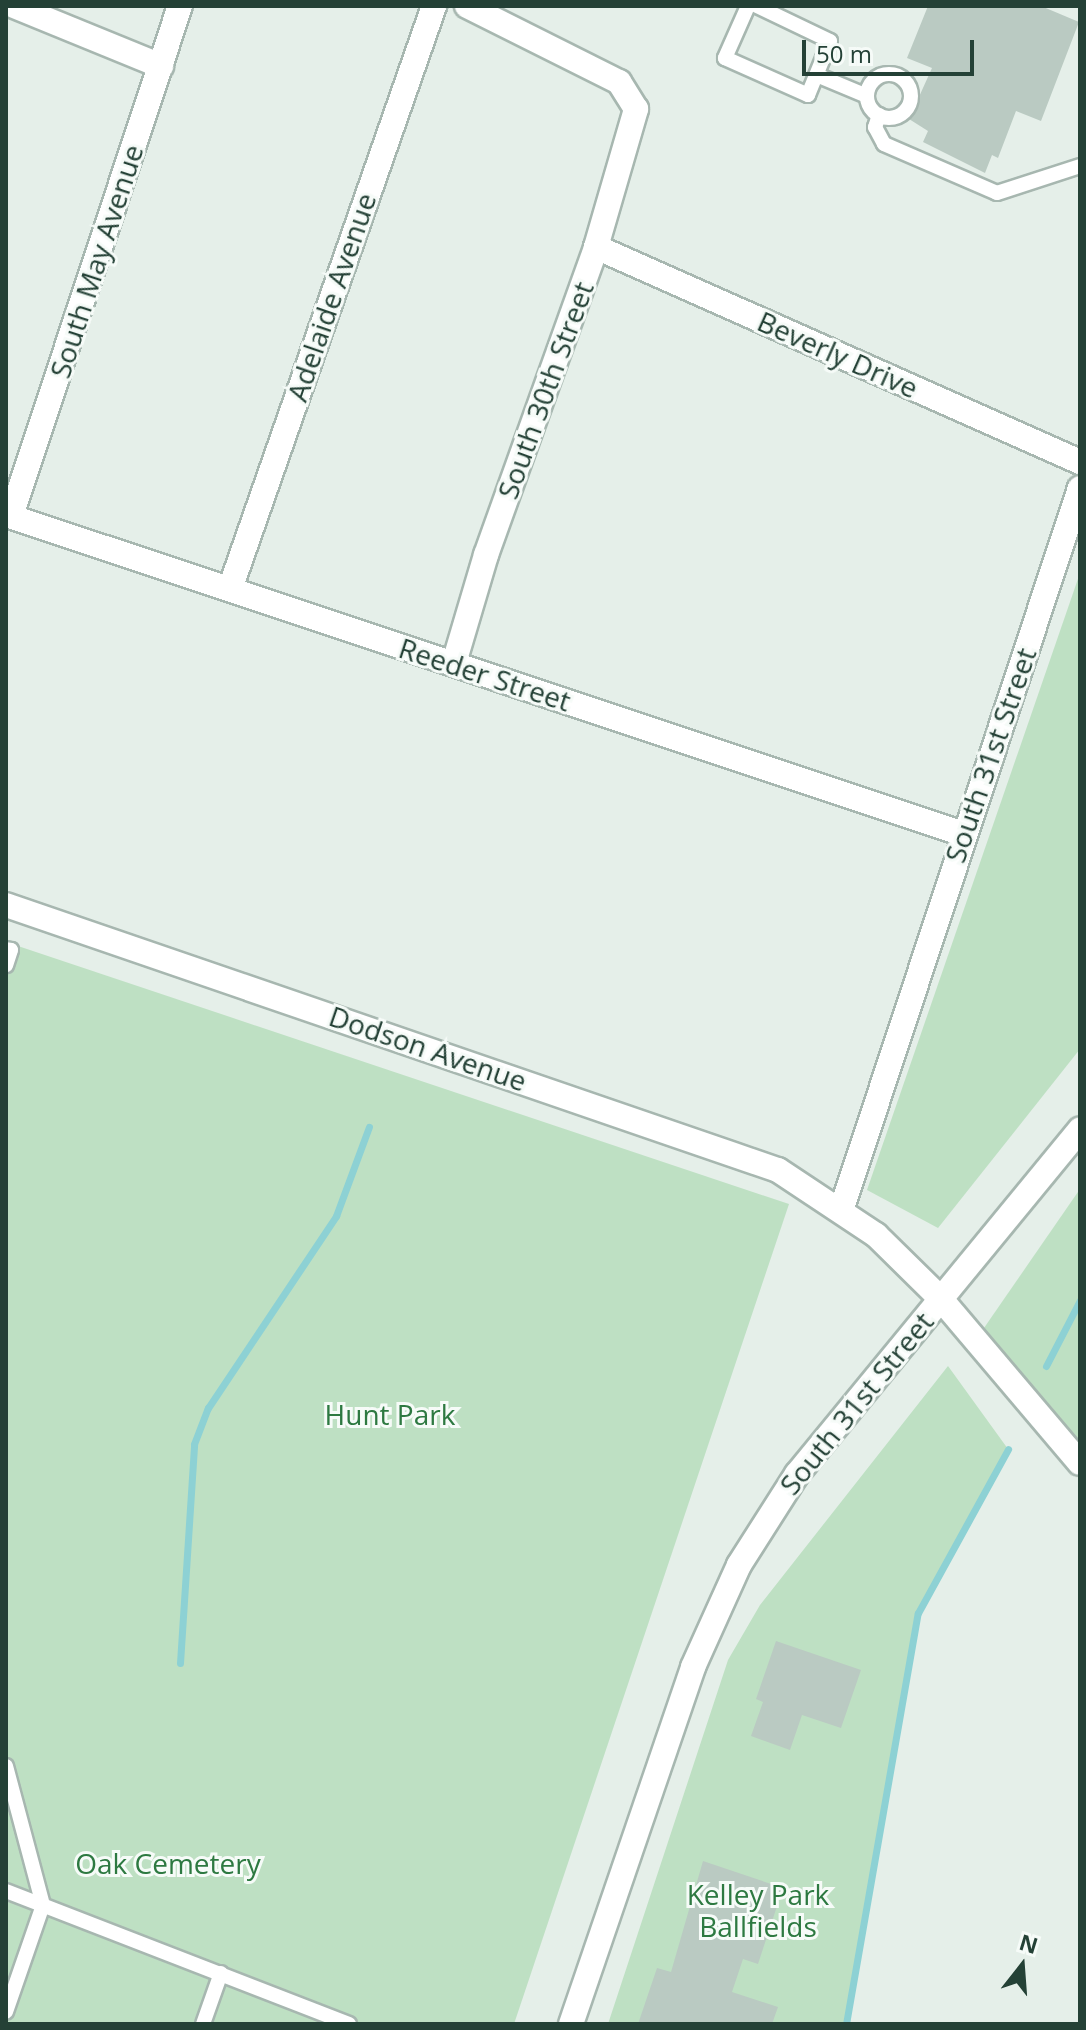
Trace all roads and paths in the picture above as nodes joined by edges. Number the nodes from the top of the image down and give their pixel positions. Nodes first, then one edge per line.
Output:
1 (14, 6) edge
2 (180, 6) edge
3 (434, 6) edge
4 (467, 6) edge
5 (748, 6) edge
6 (757, 6) edge
7 (161, 66) junction
8 (819, 76) junction
9 (867, 96) junction
10 (879, 115) junction
11 (1080, 166) edge
12 (596, 247) junction
13 (1080, 462) edge
14 (1080, 488) edge
15 (8, 515) edge
16 (230, 589) junction
17 (454, 663) junction
18 (963, 834) junction
19 (6, 905) edge
20 (6, 949) edge
21 (6, 965) edge
22 (1080, 1129) edge
23 (842, 1208) junction
24 (940, 1298) junction
25 (1080, 1463) edge
26 (6, 1766) edge
27 (6, 1891) edge
28 (43, 1905) junction
29 (221, 1973) junction
30 (6, 2012) edge
31 (334, 2020) edge
32 (203, 2024) edge
33 (349, 2024) edge
34 (571, 2024) edge

1 - 7 street
2 - 7 street, South May Avenue
3 - 16 street, Adelaide Avenue
4 - 12 street, South 30th Street
5 - 8 lane
6 - 8 lane
7 - 15 street, South May Avenue
8 - 9 lane
9 - 10 lane
9 - 10 lane
10 - 11 lane
12 - 13 street, Beverly Drive
12 - 17 street, South 30th Street
14 - 18 street, South 31st Street
15 - 16 street, Reeder Street
16 - 17 street, Reeder Street
17 - 18 street, Reeder Street
18 - 23 street, South 31st Street
19 - 23 street, Dodson Avenue
20 - 21 lane
22 - 24 street
23 - 24 street, South 31st Street
24 - 25 street
24 - 34 street, South 31st Street
26 - 28 lane
27 - 28 lane
28 - 29 lane
28 - 30 lane
29 - 31 lane
29 - 32 lane
31 - 33 lane

